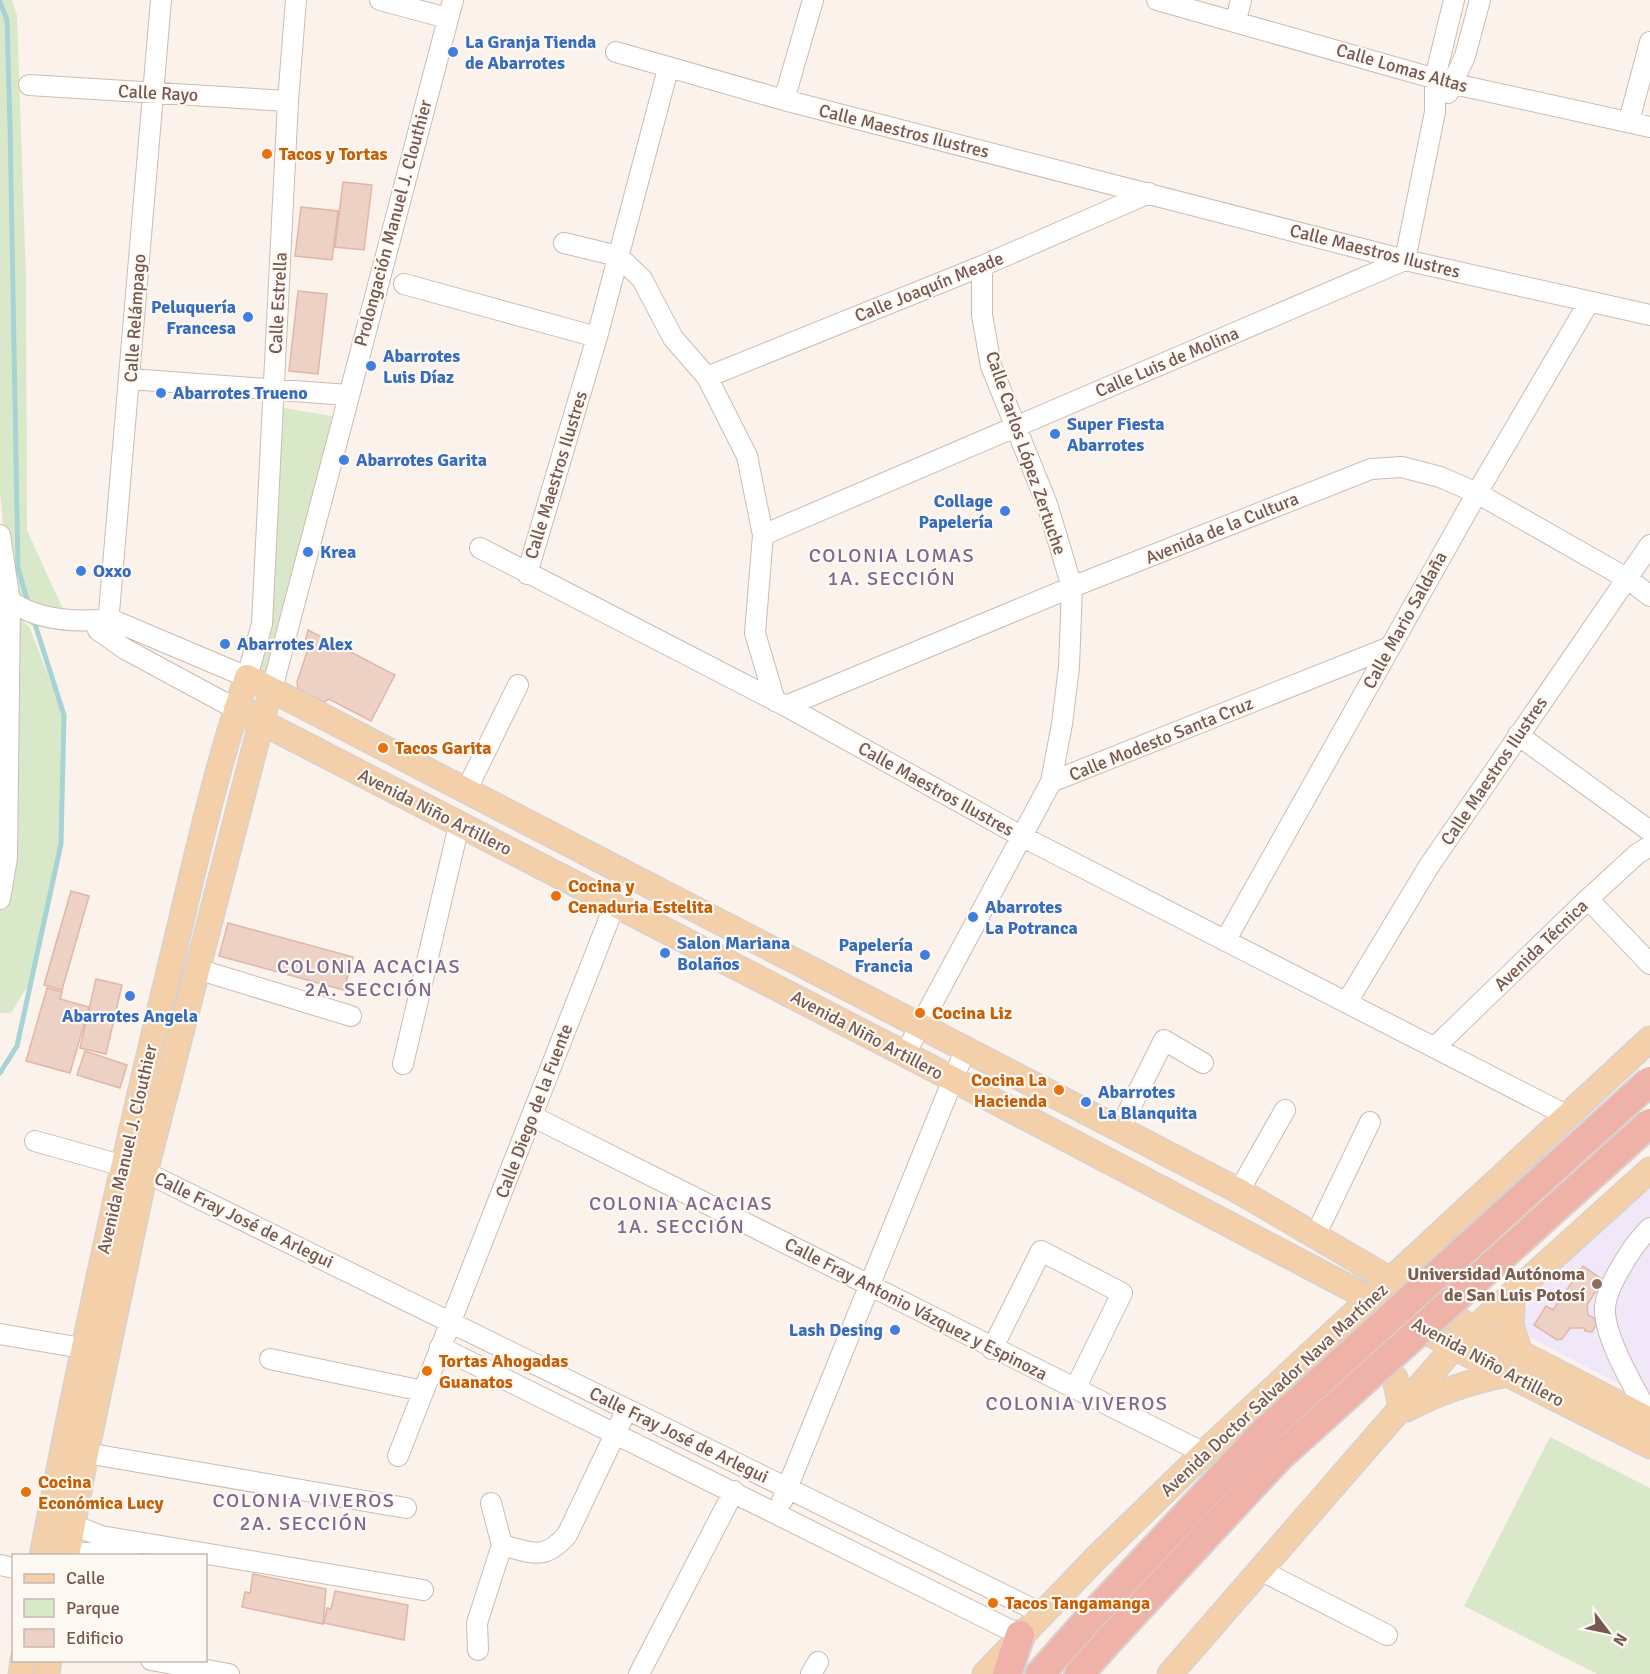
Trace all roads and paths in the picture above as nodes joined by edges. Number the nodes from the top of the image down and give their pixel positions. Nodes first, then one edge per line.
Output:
1 (161, 0) edge
2 (296, 0) edge
3 (380, 0) edge
4 (813, 0) edge
5 (1157, 0) edge
6 (1241, 0) edge
7 (1454, 0) edge
8 (1480, 0) edge
9 (450, 9) edge
10 (1236, 21) junction
11 (1650, 42) edge
12 (616, 52) dead end
13 (668, 69) junction
14 (1435, 78) junction
15 (1454, 84) junction
16 (29, 85) dead end
17 (152, 93) junction
18 (784, 100) junction
19 (288, 101) junction
20 (1435, 112) junction
21 (1629, 121) junction
22 (1650, 127) edge
23 (1149, 193) junction
24 (564, 243) dead end
25 (618, 256) junction
26 (1406, 260) junction
27 (982, 266) junction
28 (404, 284) dead end
29 (1589, 302) junction
30 (1650, 315) edge
31 (597, 337) junction
32 (707, 377) junction
33 (130, 380) junction
34 (274, 389) junction
35 (348, 395) junction
36 (1017, 425) junction
37 (1477, 493) junction
38 (0, 535) edge
39 (763, 535) junction
40 (1650, 544) edge
41 (480, 548) dead end
42 (527, 574) junction
43 (1628, 579) junction
44 (1072, 587) junction
45 (1650, 596) edge
46 (5, 597) edge
47 (109, 627) junction
48 (1390, 647) junction
49 (247, 677) junction
50 (518, 685) dead end
51 (272, 689) junction
52 (780, 704) junction
53 (236, 709) junction
54 (261, 721) junction
55 (1518, 735) junction
56 (1051, 782) junction
57 (466, 791) junction
58 (459, 825) junction
59 (1650, 831) edge
60 (1023, 837) junction
61 (1650, 846) edge
62 (623, 873) junction
63 (0, 899) edge
64 (1588, 899) junction
65 (615, 904) junction
66 (1225, 941) junction
67 (1650, 964) edge
68 (197, 969) junction
69 (1347, 1002) junction
70 (351, 1016) dead end
71 (920, 1026) junction
72 (1650, 1039) edge
73 (1435, 1047) junction
74 (965, 1050) junction
75 (905, 1054) junction
76 (1203, 1063) dead end
77 (403, 1064) dead end
78 (952, 1081) junction
79 (1650, 1081) edge
80 (1285, 1110) dead end
81 (1566, 1115) junction
82 (532, 1116) junction
83 (1370, 1122) dead end
84 (1650, 1123) edge
85 (1119, 1130) junction
86 (35, 1141) dead end
87 (122, 1165) junction
88 (1650, 1170) edge
89 (146, 1172) junction
90 (1239, 1191) junction
91 (1455, 1221) junction
92 (1650, 1228) edge
93 (1316, 1234) junction
94 (1539, 1269) junction
95 (1392, 1280) junction
96 (870, 1284) junction
97 (1513, 1293) junction
98 (1371, 1299) junction
99 (451, 1322) junction
100 (1474, 1329) junction
101 (0, 1334) edge
102 (1322, 1342) junction
103 (440, 1347) junction
104 (1454, 1347) junction
105 (82, 1348) junction
106 (992, 1348) junction
107 (1520, 1353) junction
108 (270, 1359) dead end
109 (1508, 1374) junction
110 (1075, 1389) junction
111 (423, 1391) junction
112 (627, 1409) junction
113 (1398, 1412) junction
114 (1650, 1419) edge
115 (614, 1435) junction
116 (1650, 1446) edge
117 (86, 1453) junction
118 (1204, 1453) junction
119 (398, 1456) dead end
120 (788, 1488) junction
121 (734, 1491) junction
122 (491, 1503) dead end
123 (406, 1508) dead end
124 (777, 1513) junction
125 (82, 1528) junction
126 (165, 1545) junction
127 (502, 1545) junction
128 (42, 1554) edge
129 (74, 1554) edge
130 (1262, 1571) junction
131 (423, 1590) dead end
132 (1041, 1613) junction
133 (1020, 1635) junction
134 (1387, 1635) dead end
135 (478, 1650) dead end
136 (162, 1662) edge
137 (229, 1674) edge
138 (639, 1674) edge
139 (985, 1674) edge
140 (1007, 1674) edge
141 (1040, 1674) edge
142 (1079, 1674) edge
143 (1170, 1674) edge

1 - 17 street, Calle Relámpago
2 - 19 street, Calle Estrella
3 - 9 street
4 - 18 street
5 - 10 street, Calle Lomas Altas
6 - 10 street
7 - 14 street
8 - 15 street
9 - 35 street, Prolongación Manuel J. Clouthier
10 - 14 street, Calle Lomas Altas
11 - 21 street
12 - 13 street
13 - 18 street, Calle Maestros Ilustres
13 - 25 street, Calle Maestros Ilustres
14 - 15 street, Calle Lomas Altas
14 - 20 street
15 - 20 street
15 - 21 street, Calle Lomas Altas
16 - 17 street, Calle Rayo
17 - 19 street, Calle Rayo
17 - 33 street, Calle Relámpago
18 - 23 street, Calle Maestros Ilustres
19 - 34 street, Calle Estrella
20 - 26 street
21 - 22 street, Calle Lomas Altas
23 - 26 street, Calle Maestros Ilustres
23 - 27 street, Calle Joaquín Meade
24 - 25 street
25 - 31 street, Calle Maestros Ilustres
25 - 32 street
26 - 29 street, Calle Maestros Ilustres
26 - 36 street, Calle Luis de Molina
27 - 32 street, Calle Joaquín Meade
27 - 36 street, Calle Carlos López Zertuche
28 - 31 street
29 - 30 street, Calle Maestros Ilustres
29 - 37 street, Calle Mario Saldaña
31 - 42 street, Calle Maestros Ilustres
32 - 39 street
33 - 34 street
33 - 47 street, Calle Relámpago
34 - 35 street
34 - 49 street, Calle Estrella
35 - 51 street, Prolongación Manuel J. Clouthier
36 - 39 street, Calle Luis de Molina
36 - 44 street, Calle Carlos López Zertuche
37 - 43 street, Avenida de la Cultura
37 - 44 street, Avenida de la Cultura
37 - 48 street, Calle Mario Saldaña
38 - 46 street
39 - 52 street
40 - 43 street, Calle Maestros Ilustres
41 - 42 street, Calle Maestros Ilustres
42 - 52 street, Calle Maestros Ilustres
43 - 45 street, Avenida de la Cultura
43 - 55 street, Calle Maestros Ilustres
44 - 52 street, Avenida de la Cultura
44 - 56 street, Calle Carlos López Zertuche
46 - 47 street, Avenida Niño Artillero
46 - 63 street
47 - 49 street, Avenida Niño Artillero
47 - 53 street, Avenida Niño Artillero
48 - 56 street, Calle Modesto Santa Cruz
48 - 66 street, Calle Mario Saldaña
49 - 51 main road, Avenida Niño Artillero
49 - 53 main road, Avenida Manuel J. Clouthier
50 - 57 street
51 - 54 main road, Avenida Manuel J. Clouthier
51 - 57 main road, Avenida Niño Artillero
52 - 60 street, Calle Maestros Ilustres
53 - 54 main road, Avenida Niño Artillero
53 - 87 main road, Avenida Manuel J. Clouthier
54 - 58 main road, Avenida Niño Artillero
54 - 68 main road, Avenida Manuel J. Clouthier
55 - 59 street
55 - 69 street, Calle Maestros Ilustres
56 - 60 street, Calle Modesto Santa Cruz
57 - 62 main road, Avenida Niño Artillero
58 - 65 main road, Avenida Niño Artillero
58 - 77 street
60 - 66 street, Calle Maestros Ilustres
60 - 71 street, Calle Modesto Santa Cruz
61 - 64 street, Avenida Técnica
62 - 65 street, Calle Diego de la Fuente
62 - 71 main road, Avenida Niño Artillero
64 - 67 street
64 - 73 street, Avenida Técnica
65 - 75 main road, Avenida Niño Artillero
65 - 82 street, Calle Diego de la Fuente
66 - 69 street, Calle Maestros Ilustres
68 - 70 street
68 - 89 main road, Avenida Manuel J. Clouthier
69 - 73 street, Calle Maestros Ilustres
71 - 74 main road, Avenida Niño Artillero
71 - 75 street, Calle Modesto Santa Cruz
72 - 81 main road, Avenida Doctor Salvador Nava Martínez
73 - 81 street, Calle Maestros Ilustres
74 - 78 street
74 - 85 main road, Avenida Niño Artillero
75 - 78 main road, Avenida Niño Artillero
76 - 85 street
78 - 96 street
78 - 98 main road, Avenida Niño Artillero
79 - 141 highway, Avenida Doctor Salvador Nava Martínez, bridge
80 - 90 street
81 - 91 main road, Avenida Doctor Salvador Nava Martínez
82 - 96 street, Calle Fray Antonio Vázquez y Espinoza
82 - 99 street, Calle Diego de la Fuente
83 - 93 street
84 - 142 highway, bridge
85 - 90 main road, Avenida Niño Artillero
86 - 87 street, Calle Fray José de Arlegui
87 - 89 street, Calle Fray José de Arlegui
87 - 105 main road, Avenida Manuel J. Clouthier
88 - 94 main road
89 - 99 street, Calle Fray José de Arlegui
89 - 117 main road, Avenida Manuel J. Clouthier
90 - 93 main road, Avenida Niño Artillero
91 - 94 main road
91 - 95 main road, Avenida Doctor Salvador Nava Martínez
92 - 114 street
93 - 95 main road, Avenida Niño Artillero
94 - 97 main road
95 - 98 main road, Avenida Doctor Salvador Nava Martínez
95 - 100 main road, Avenida Niño Artillero
96 - 106 street, Calle Fray Antonio Vázquez y Espinoza
96 - 120 street
97 - 100 main road
97 - 107 main road
98 - 102 main road, Avenida Doctor Salvador Nava Martínez
98 - 104 main road, Avenida Niño Artillero
99 - 103 street, Calle Diego de la Fuente
99 - 112 street, Calle Fray José de Arlegui
100 - 104 main road
100 - 107 main road, Avenida Niño Artillero
101 - 105 street
102 - 113 main road
102 - 118 main road, Avenida Doctor Salvador Nava Martínez
103 - 111 street, Calle Diego de la Fuente
103 - 115 street, Calle Fray José de Arlegui
104 - 109 main road, Avenida Niño Artillero
104 - 113 main road
105 - 128 main road, Avenida Manuel J. Clouthier
106 - 110 street, Calle Fray Antonio Vázquez y Espinoza
106 - 110 street
107 - 114 main road, Avenida Niño Artillero
108 - 111 street
109 - 113 main road
109 - 116 main road, Avenida Niño Artillero
110 - 118 street, Calle Fray Antonio Vázquez y Espinoza
111 - 119 street, Calle Diego de la Fuente
112 - 115 street
112 - 120 street, Calle Fray José de Arlegui
113 - 130 main road
115 - 121 street, Calle Fray José de Arlegui
115 - 127 street
117 - 123 street
117 - 125 main road, Avenida Manuel J. Clouthier
118 - 132 main road, Avenida Doctor Salvador Nava Martínez
120 - 124 street
120 - 132 street, Calle Fray José de Arlegui
121 - 124 street, Calle Fray José de Arlegui
121 - 138 street
122 - 127 street
124 - 133 street, Calle Fray José de Arlegui
125 - 126 street
125 - 129 main road, Avenida Manuel J. Clouthier
126 - 129 street
126 - 131 street
127 - 135 street
130 - 134 street
130 - 143 main road
132 - 133 main road, Avenida Doctor Salvador Nava Martínez
133 - 139 main road, Avenida Doctor Salvador Nava Martínez
133 - 140 highway
136 - 137 street

